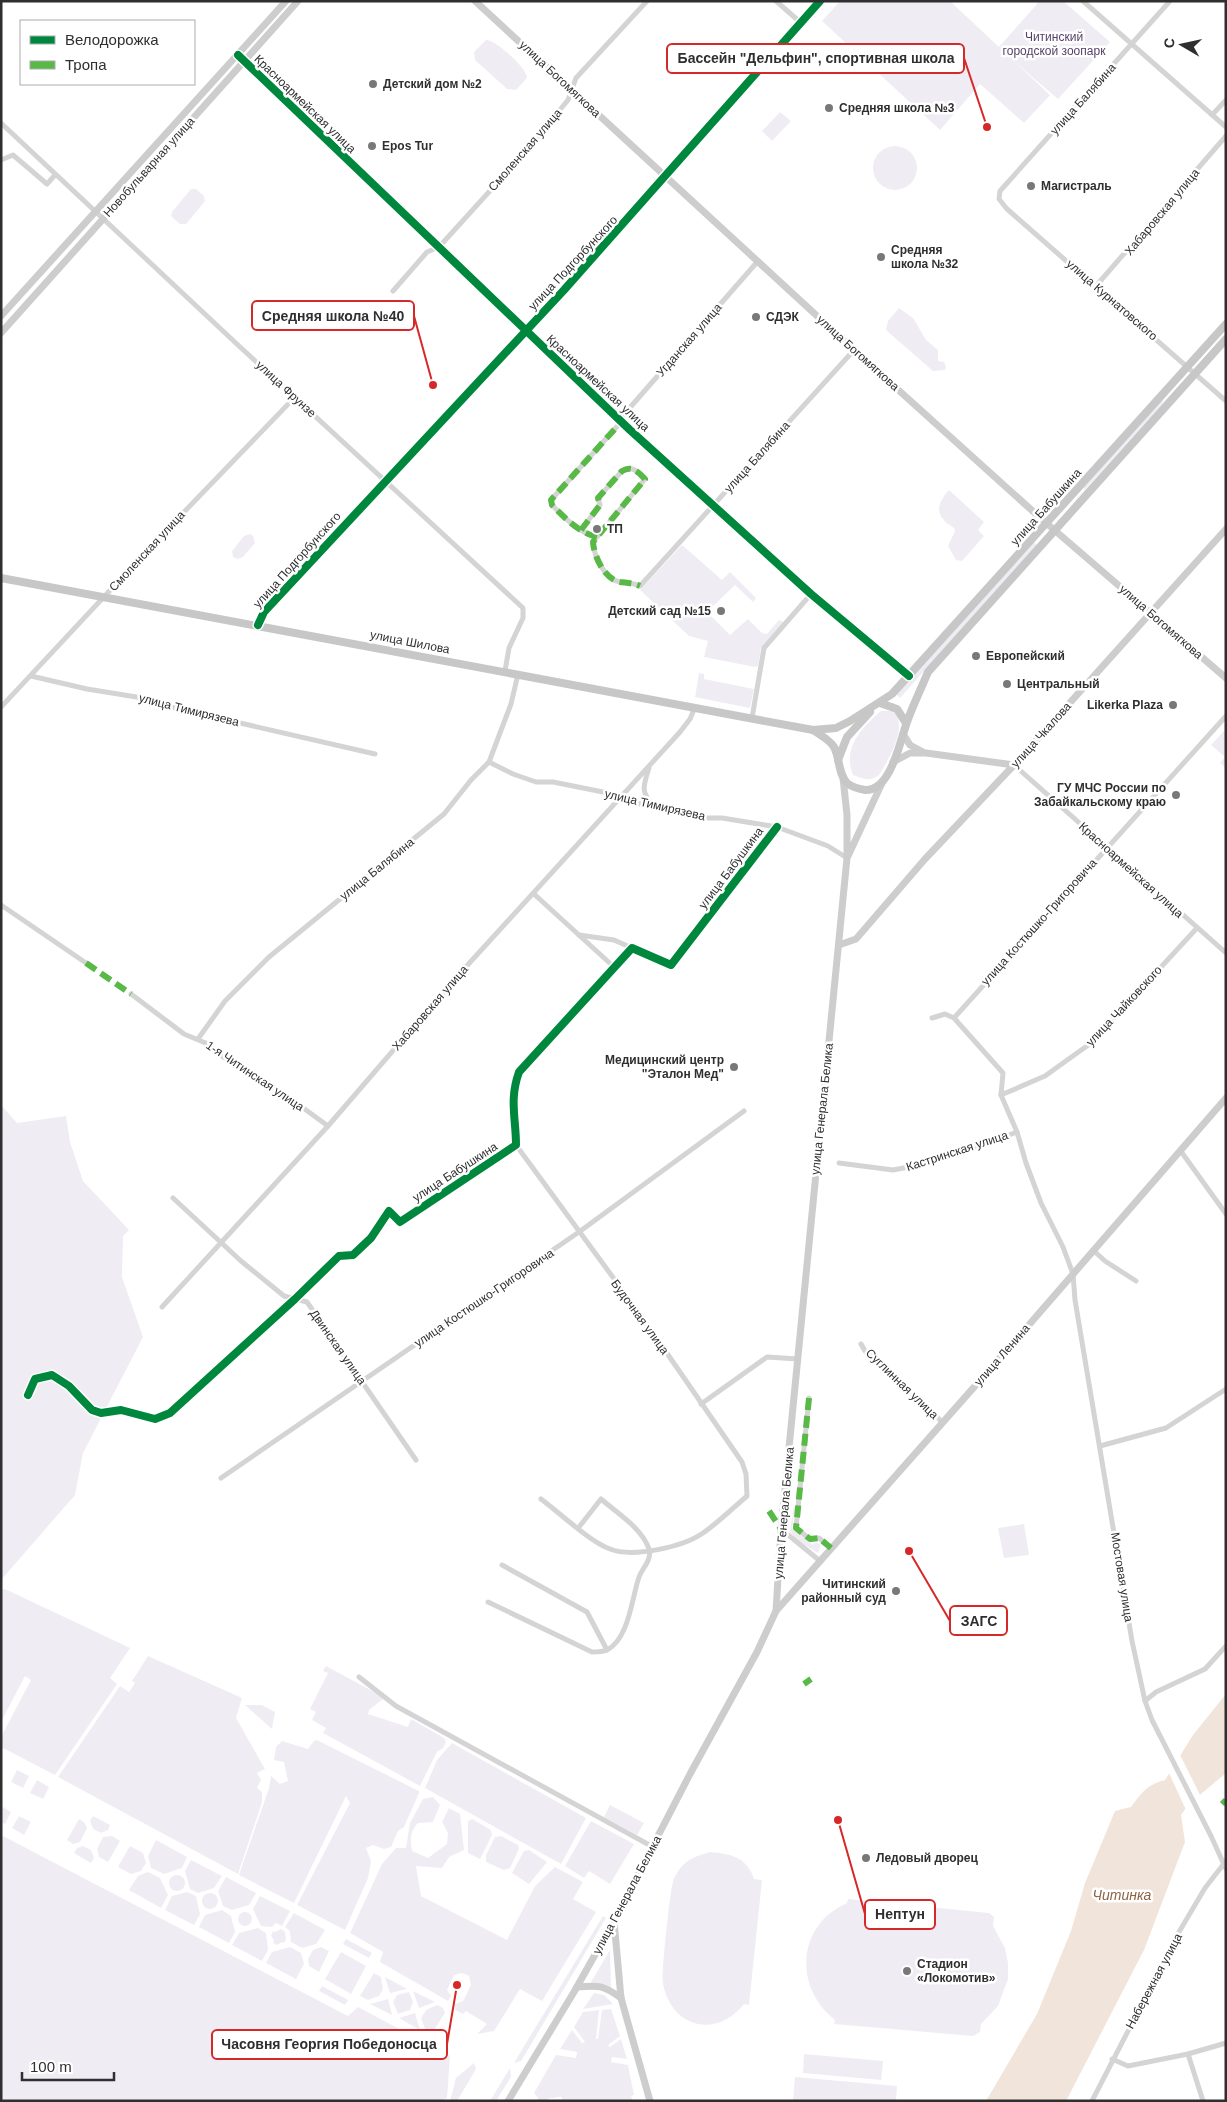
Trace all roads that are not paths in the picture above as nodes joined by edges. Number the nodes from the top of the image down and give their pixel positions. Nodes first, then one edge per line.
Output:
1 (286, 1) edge
2 (298, 1) edge
3 (475, 1) edge
4 (646, 1) edge
5 (776, 1) edge
6 (820, 1) edge
7 (1083, 1) edge
8 (1170, 1) edge
9 (800, 22) junction
10 (1132, 44) junction
11 (238, 55) junction
12 (244, 61) junction
13 (572, 90) junction
14 (1226, 100) edge
15 (1212, 114) junction
16 (1, 123) edge
17 (1226, 126) edge
18 (1226, 136) edge
19 (1, 160) edge
20 (55, 175) junction
21 (666, 176) junction
22 (999, 199) joint
23 (96, 212) junction
24 (103, 219) junction
25 (439, 247) junction
26 (758, 261) junction
27 (1096, 286) junction
28 (393, 291) dead end
29 (1, 316) edge
30 (1226, 324) edge
31 (526, 330) junction
32 (1, 333) edge
33 (1226, 339) edge
34 (854, 350) junction
35 (1187, 366) junction
36 (1195, 374) junction
37 (295, 397) junction
38 (1226, 401) edge
39 (621, 420) junction
40 (384, 481) junction
41 (713, 505) junction
42 (1047, 523) junction
43 (1226, 528) edge
44 (580, 530) junction
45 (1054, 530) junction
46 (597, 537) junction
47 (1, 578) edge
48 (811, 594) junction
49 (104, 596) junction
50 (1151, 612) junction
51 (258, 625) junction
52 (505, 671) junction
53 (518, 674) junction
54 (31, 676) junction
55 (909, 676) junction
56 (1226, 678) edge
57 (880, 703) junction
58 (695, 707) junction
59 (1, 708) edge
60 (1226, 716) edge
61 (752, 718) junction
62 (906, 723) junction
63 (813, 730) junction
64 (903, 734) junction
65 (926, 753) junction
66 (375, 754) dead end
67 (838, 760) junction
68 (489, 762) junction
69 (893, 762) junction
70 (650, 765) junction
71 (1014, 765) junction
72 (843, 778) junction
73 (882, 783) junction
74 (622, 796) junction
75 (655, 807) junction
76 (777, 827) junction
77 (1106, 847) junction
78 (847, 858) junction
79 (534, 894) junction
80 (1, 905) edge
81 (1197, 928) junction
82 (579, 935) junction
83 (839, 945) junction
84 (632, 948) junction
85 (1226, 953) edge
86 (86, 963) dead end
87 (614, 967) junction
88 (131, 994) dead end
89 (932, 1018) dead end
90 (954, 1018) junction
91 (198, 1039) junction
92 (1001, 1095) junction
93 (1226, 1098) edge
94 (744, 1111) dead end
95 (328, 1126) junction
96 (1017, 1132) junction
97 (516, 1146) junction
98 (1180, 1150) junction
99 (839, 1163) dead end
100 (172, 1198) dead end
101 (1226, 1214) edge
102 (579, 1232) junction
103 (223, 1244) junction
104 (1094, 1251) junction
105 (1073, 1274) junction
106 (1136, 1281) dead end
107 (295, 1298) junction
108 (162, 1308) dead end
109 (861, 1344) dead end
110 (798, 1359) junction
111 (362, 1382) junction
112 (1226, 1389) edge
113 (28, 1395) dead end
114 (809, 1398) dead end
115 (702, 1404) junction
116 (942, 1423) junction
117 (1100, 1446) junction
118 (416, 1460) dead end
119 (221, 1478) dead end
120 (542, 1499) dead end
121 (579, 1527) junction
122 (781, 1529) junction
123 (830, 1548) junction
124 (649, 1550) junction
125 (820, 1561) junction
126 (502, 1565) dead end
127 (488, 1602) dead end
128 (776, 1611) junction
129 (1226, 1646) edge
130 (607, 1650) junction
131 (359, 1677) dead end
132 (1145, 1701) junction
133 (653, 1846) junction
134 (1225, 1865) edge
135 (614, 1921) junction
136 (577, 1987) junction
137 (621, 1998) junction
138 (1226, 2044) edge
139 (1188, 2054) junction
140 (1112, 2059) junction
141 (508, 2101) edge
142 (650, 2101) edge
143 (1092, 2101) edge
144 (1203, 2101) edge

1 - 11 main road, Новобульварная улица
2 - 12 main road, Новобульварная улица
3 - 13 main road, улица Богомягкова
4 - 13 street, Смоленская улица
5 - 9 street
6 - 9 street, улица Подгорбунского
7 - 10 street
8 - 10 street, улица Балябина
9 - 21 street, улица Подгорбунского
10 - 15 street
10 - 22 street, улица Балябина
11 - 12 street, Красноармейская улица
11 - 23 main road, Новобульварная улица
12 - 24 main road, Новобульварная улица
12 - 25 street, Красноармейская улица
13 - 21 main road, улица Богомягкова
13 - 25 street, Смоленская улица
14 - 15 street
15 - 17 street
16 - 20 street, улица Фрунзе
18 - 27 street, Хабаровская улица
19 - 20 street
20 - 23 street, улица Фрунзе
21 - 26 main road, улица Богомягкова
21 - 31 street, улица Подгорбунского
22 - 27 street, улица Курнатовского
23 - 24 street, улица Фрунзе
23 - 29 main road, Новобульварная улица
24 - 32 main road, Новобульварная улица
24 - 37 street, улица Фрунзе
25 - 28 street, Смоленская улица
25 - 31 street, Красноармейская улица
26 - 34 main road, улица Богомягкова
26 - 39 street, Угданская улица
27 - 35 street, улица Курнатовского
30 - 35 main road, улица Бабушкина
31 - 39 street, Красноармейская улица
31 - 40 street, улица Подгорбунского
33 - 36 main road, улица Бабушкина
34 - 41 street, улица Балябина
34 - 42 main road, улица Богомягкова
35 - 36 street, улица Курнатовского
35 - 42 main road, улица Бабушкина
36 - 38 street, улица Курнатовского
36 - 45 main road, улица Бабушкина
37 - 40 street, улица Фрунзе
37 - 49 street, Смоленская улица
39 - 41 street, Красноармейская улица
39 - 44 street, Угданская улица
40 - 51 street, улица Подгорбунского
40 - 52 street, улица Фрунзе
41 - 46 street, улица Балябина
41 - 48 street, Красноармейская улица
42 - 45 main road, улица Богомягкова
42 - 55 main road, улица Бабушкина
43 - 50 main road, улица Чкалова
44 - 46 street
44 - 46 street
45 - 50 main road, улица Богомягкова
45 - 62 main road, улица Бабушкина
47 - 49 main road, улица Шилова
48 - 55 street, Красноармейская улица
48 - 61 street
49 - 51 main road, улица Шилова
49 - 54 street, Смоленская улица
50 - 56 main road, улица Богомягкова
50 - 71 main road, улица Чкалова
51 - 52 main road, улица Шилова
52 - 53 main road, улица Шилова
53 - 58 main road, улица Шилова
53 - 68 street, улица Балябина
54 - 59 street, Смоленская улица
54 - 66 street, улица Тимирязева
55 - 57 main road, улица Бабушкина
57 - 62 main road
57 - 63 main road
57 - 67 main road
58 - 61 main road, улица Шилова
58 - 70 street, Хабаровская улица
60 - 77 street, улица Костюшко-Григоровича
61 - 63 main road, улица Шилова
62 - 64 main road, улица Бабушкина
63 - 67 main road
64 - 65 main road
64 - 69 main road, улица Бабушкина
65 - 69 main road
65 - 71 main road
67 - 72 main road
68 - 74 street, улица Тимирязева
68 - 91 street, улица Балябина
69 - 73 main road, улица Бабушкина
70 - 74 street, Хабаровская улица
70 - 75 street
71 - 77 street, Красноармейская улица
71 - 83 main road, улица Чкалова
72 - 73 main road
72 - 78 main road
73 - 78 main road
74 - 75 street, улица Тимирязева
74 - 79 street, Хабаровская улица
75 - 76 street, улица Тимирязева
76 - 78 street, улица Тимирязева
76 - 84 street, улица Бабушкина
77 - 81 street, Красноармейская улица
77 - 90 street, улица Костюшко-Григоровича
78 - 83 main road, улица Генерала Белика
79 - 82 street
79 - 95 street, Хабаровская улица
80 - 86 street
81 - 85 street, Красноармейская улица
81 - 92 street, улица Чайковского
82 - 84 street
82 - 87 street
83 - 110 main road, улица Генерала Белика
84 - 87 street, улица Бабушкина
87 - 97 street, улица Бабушкина
88 - 91 street, 1-я Читинская улица
89 - 90 street
90 - 92 street
91 - 95 street, 1-я Читинская улица
92 - 96 street, Кастринская улица
93 - 98 main road, улица Ленина
94 - 102 street, улица Костюшко-Григоровича
95 - 103 street, Хабаровская улица
96 - 99 street, Кастринская улица
96 - 105 street, Мостовая улица
97 - 102 street, Будочная улица
97 - 107 street, улица Бабушкина
98 - 101 street
98 - 104 main road, улица Ленина
100 - 103 street, Двинская улица
102 - 111 street, улица Костюшко-Григоровича
102 - 115 street, Будочная улица
103 - 107 street, Двинская улица
103 - 108 street, Хабаровская улица
104 - 105 main road, улица Ленина
104 - 106 street
105 - 116 main road, улица Ленина
105 - 117 street, Мостовая улица
107 - 111 street, Двинская улица
107 - 113 street, улица Бабушкина
109 - 116 street, Суглинная улица
110 - 115 street
110 - 122 main road, улица Генерала Белика
111 - 118 street, Двинская улица
111 - 119 street, улица Костюшко-Григоровича
112 - 117 street
114 - 123 street
115 - 124 street, Будочная улица
116 - 123 main road, улица Ленина
117 - 132 street, Мостовая улица
120 - 121 street
121 - 124 street
121 - 124 street
122 - 125 street
122 - 128 main road, улица Генерала Белика
123 - 125 main road, улица Ленина
124 - 130 street
125 - 128 main road, улица Ленина
126 - 130 street
127 - 130 street
128 - 133 main road, улица Генерала Белика
129 - 132 street
131 - 133 street
132 - 134 street, Мостовая улица
133 - 135 main road, улица Генерала Белика
134 - 140 street, Набережная улица
135 - 136 main road, улица Генерала Белика
135 - 137 main road
136 - 137 main road
136 - 141 main road, улица Генерала Белика
137 - 142 main road
138 - 139 street
139 - 140 street
139 - 144 street
140 - 143 street, Набережная улица

